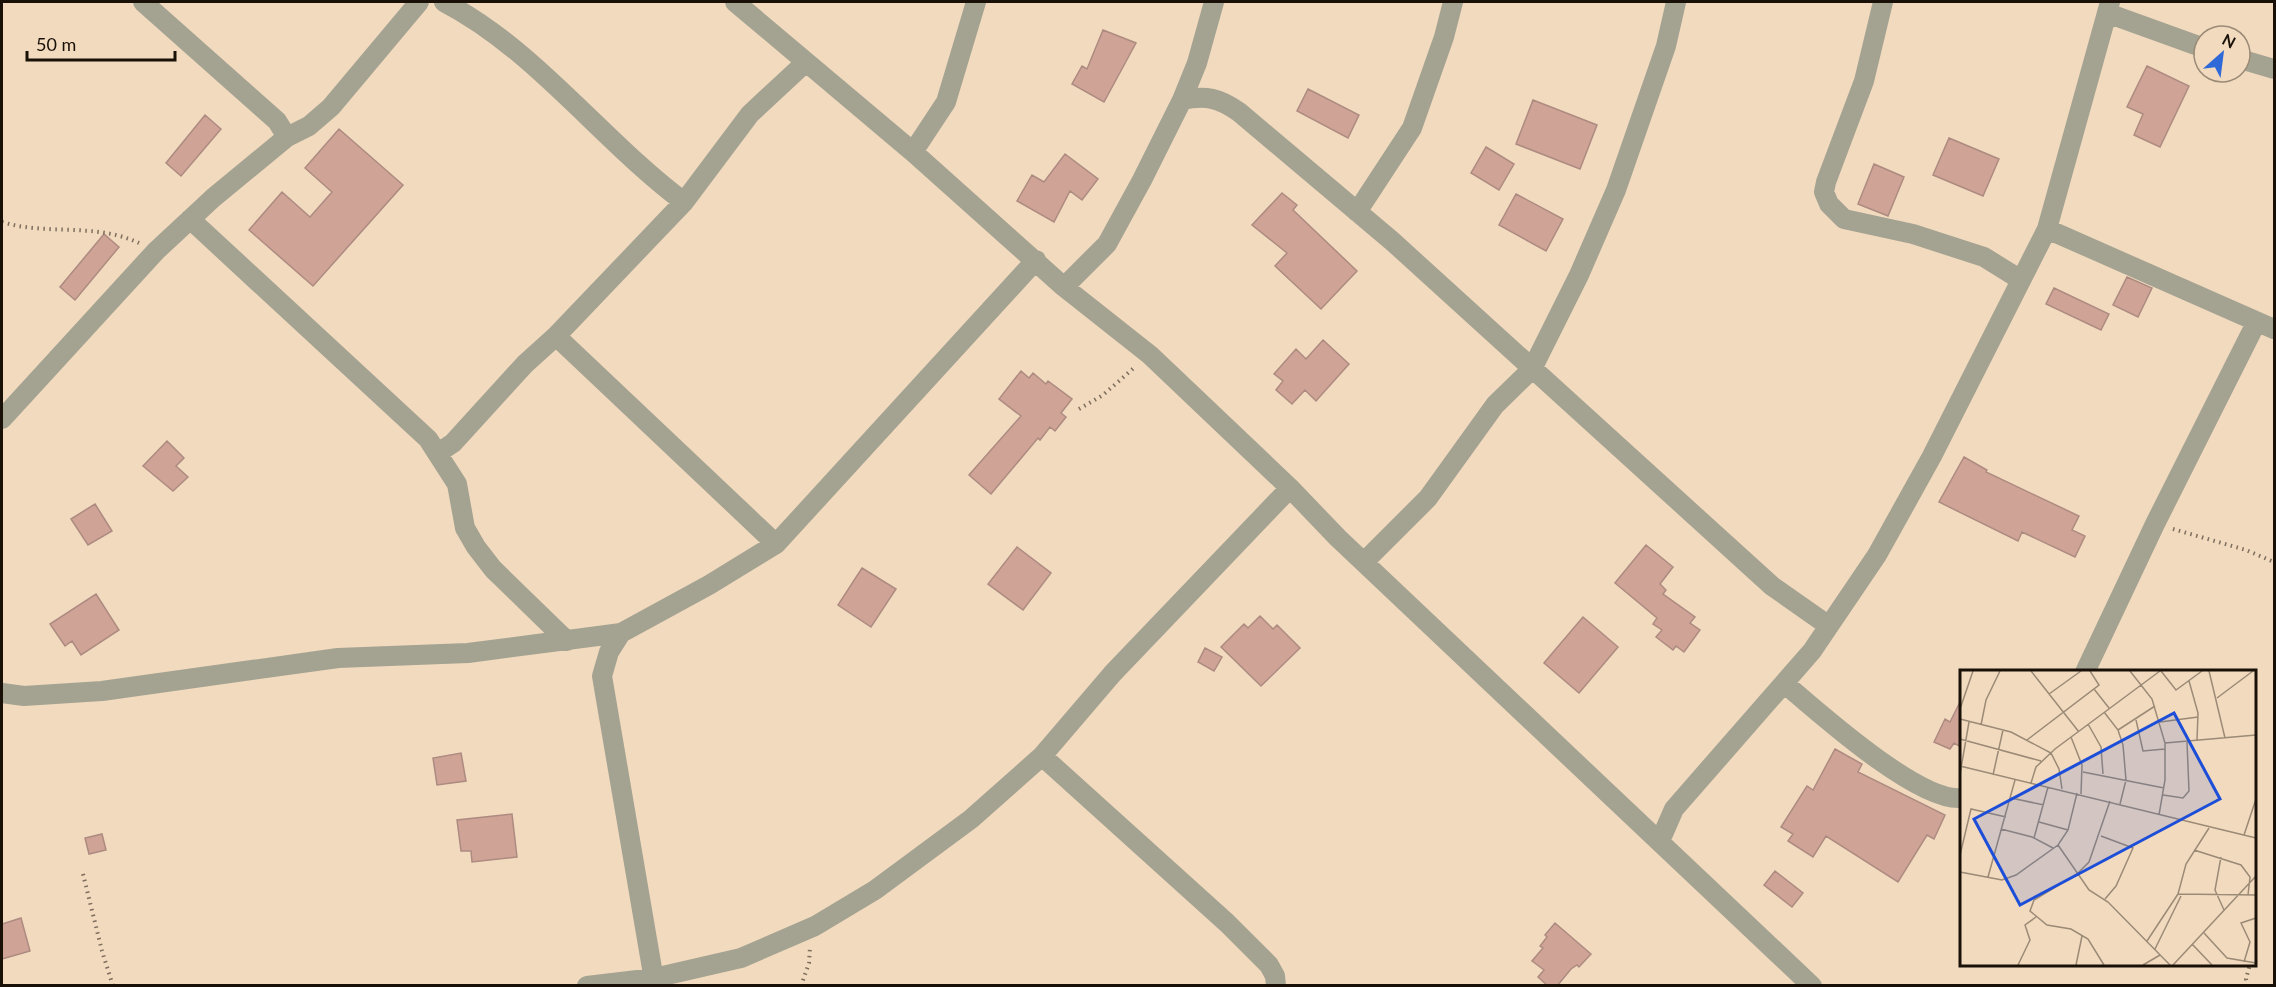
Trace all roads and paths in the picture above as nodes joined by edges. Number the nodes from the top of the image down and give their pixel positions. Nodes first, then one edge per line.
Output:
1 (143, 2) edge
2 (418, 2) edge
3 (444, 2) edge
4 (735, 2) edge
5 (976, 2) edge
6 (1214, 2) edge
7 (1452, 2) edge
8 (1676, 2) edge
9 (1883, 2) edge
10 (2109, 7) edge
11 (2192, 43) edge
12 (806, 62) junction
13 (2252, 63) edge
14 (2274, 69) edge
15 (1182, 100) junction
16 (287, 137) junction
17 (913, 152) junction
18 (684, 202) junction
19 (1357, 212) junction
20 (190, 219) junction
21 (2, 222) edge
22 (2047, 229) junction
23 (156, 251) junction
24 (1036, 260) junction
25 (2021, 280) junction
26 (1064, 286) junction
27 (2265, 326) edge
28 (556, 336) junction
29 (1150, 356) junction
30 (1532, 369) junction
31 (1079, 409) dead end
32 (2, 419) edge
33 (438, 453) junction
34 (1290, 488) junction
35 (2155, 524) junction
36 (776, 544) junction
37 (1364, 562) junction
38 (2274, 562) edge
39 (1829, 626) junction
40 (621, 633) junction
41 (567, 641) junction
42 (2086, 670) edge
43 (1784, 683) junction
44 (2, 693) edge
45 (1042, 756) junction
46 (1960, 798) edge
47 (1660, 841) junction
48 (83, 874) dead end
49 (815, 926) junction
50 (2249, 966) edge
51 (654, 982) edge
52 (113, 986) edge
53 (587, 986) edge
54 (801, 986) edge
55 (1276, 986) edge
56 (1812, 986) edge
57 (2246, 986) edge

1 - 16 street
2 - 16 street
3 - 18 street
4 - 12 street
5 - 17 street
6 - 15 street
7 - 19 street
8 - 30 street
9 - 25 street
10 - 11 street
10 - 22 street
12 - 17 street
12 - 18 street
13 - 14 street
15 - 19 street
15 - 26 street
16 - 20 street
17 - 24 street
18 - 28 street
19 - 30 street
20 - 23 street
20 - 33 street
21 - 23 path
22 - 25 street
22 - 27 street
23 - 32 street
24 - 26 street
24 - 36 street
25 - 39 street
26 - 29 street
27 - 35 street
28 - 33 street
28 - 36 street
29 - 31 path
29 - 34 street
30 - 37 street
30 - 39 street
33 - 41 street
34 - 37 street
34 - 45 street
35 - 38 path
35 - 42 street
36 - 40 street
37 - 47 street
39 - 43 street
40 - 41 street
40 - 51 street
41 - 44 street
43 - 46 street
43 - 47 street
45 - 49 street
45 - 55 street
47 - 56 street
48 - 52 path
49 - 51 street
49 - 54 path
50 - 57 path
51 - 53 street

